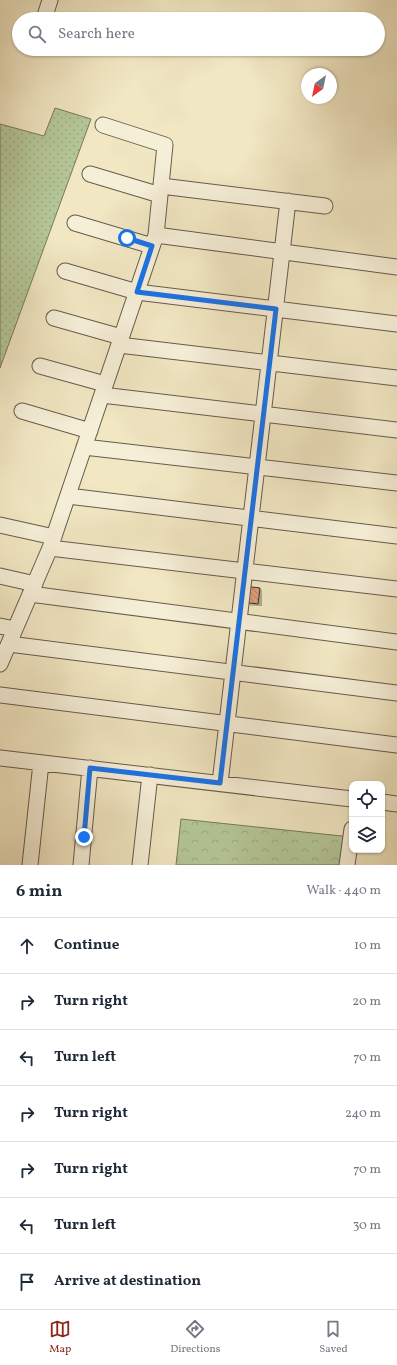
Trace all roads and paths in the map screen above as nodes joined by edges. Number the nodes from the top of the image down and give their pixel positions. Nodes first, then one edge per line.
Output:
1 (50, 0) edge
2 (46, 12) edge
3 (103, 125) dead end
4 (90, 174) dead end
5 (161, 191) junction
6 (288, 202) junction
7 (325, 206) dead end
8 (75, 223) dead end
9 (154, 240) junction
10 (282, 251) junction
11 (397, 266) edge
12 (65, 271) dead end
13 (137, 292) junction
14 (276, 309) junction
15 (54, 318) dead end
16 (397, 324) edge
17 (120, 341) junction
18 (269, 363) junction
19 (40, 366) dead end
20 (397, 378) edge
21 (104, 390) junction
22 (22, 411) dead end
23 (263, 414) junction
24 (397, 430) edge
25 (90, 431) junction
26 (84, 447) junction
27 (257, 467) junction
28 (397, 483) edge
29 (68, 496) junction
30 (251, 518) junction
31 (0, 525) edge
32 (397, 536) edge
33 (52, 543) junction
34 (245, 571) junction
35 (0, 576) edge
36 (32, 589) junction
37 (397, 589) edge
38 (239, 621) junction
39 (0, 626) edge
40 (15, 629) junction
41 (397, 642) edge
42 (8, 644) junction
43 (0, 664) edge
44 (233, 672) junction
45 (397, 693) edge
46 (0, 695) edge
47 (227, 724) junction
48 (397, 745) edge
49 (0, 758) edge
50 (41, 763) junction
51 (90, 768) junction
52 (150, 775) junction
53 (220, 783) junction
54 (349, 799) edge
55 (385, 802) edge
56 (397, 804) edge
57 (349, 847) edge
58 (30, 865) edge
59 (81, 865) edge
60 (140, 865) edge
61 (346, 865) edge

1 - 2 street
3 - 5 street
4 - 5 street
5 - 6 street
5 - 9 street
6 - 7 street
6 - 10 street
8 - 9 street
9 - 10 street
9 - 13 street
10 - 11 street
10 - 14 street
12 - 13 street
13 - 14 street
13 - 17 street
14 - 16 street
14 - 18 street
15 - 17 street
17 - 18 street
17 - 21 street
18 - 20 street
18 - 23 street
19 - 21 street
21 - 23 street
21 - 25 street
22 - 25 street
23 - 24 street
23 - 27 street
25 - 26 street
26 - 27 street
26 - 29 street
27 - 28 street
27 - 30 street
29 - 30 street
29 - 33 street
30 - 32 street
30 - 34 street
31 - 33 street
33 - 34 street
33 - 36 street
34 - 37 street
34 - 38 street
35 - 36 street
36 - 38 street
36 - 40 street
38 - 41 street
38 - 44 street
39 - 40 street
40 - 42 street
42 - 43 street
42 - 44 street
44 - 45 street
44 - 47 street
46 - 47 street
47 - 48 street
47 - 53 street
49 - 50 street
50 - 51 street
50 - 58 street
51 - 52 street
51 - 59 street
52 - 53 street
52 - 60 street
53 - 54 street
55 - 56 street
57 - 61 street

